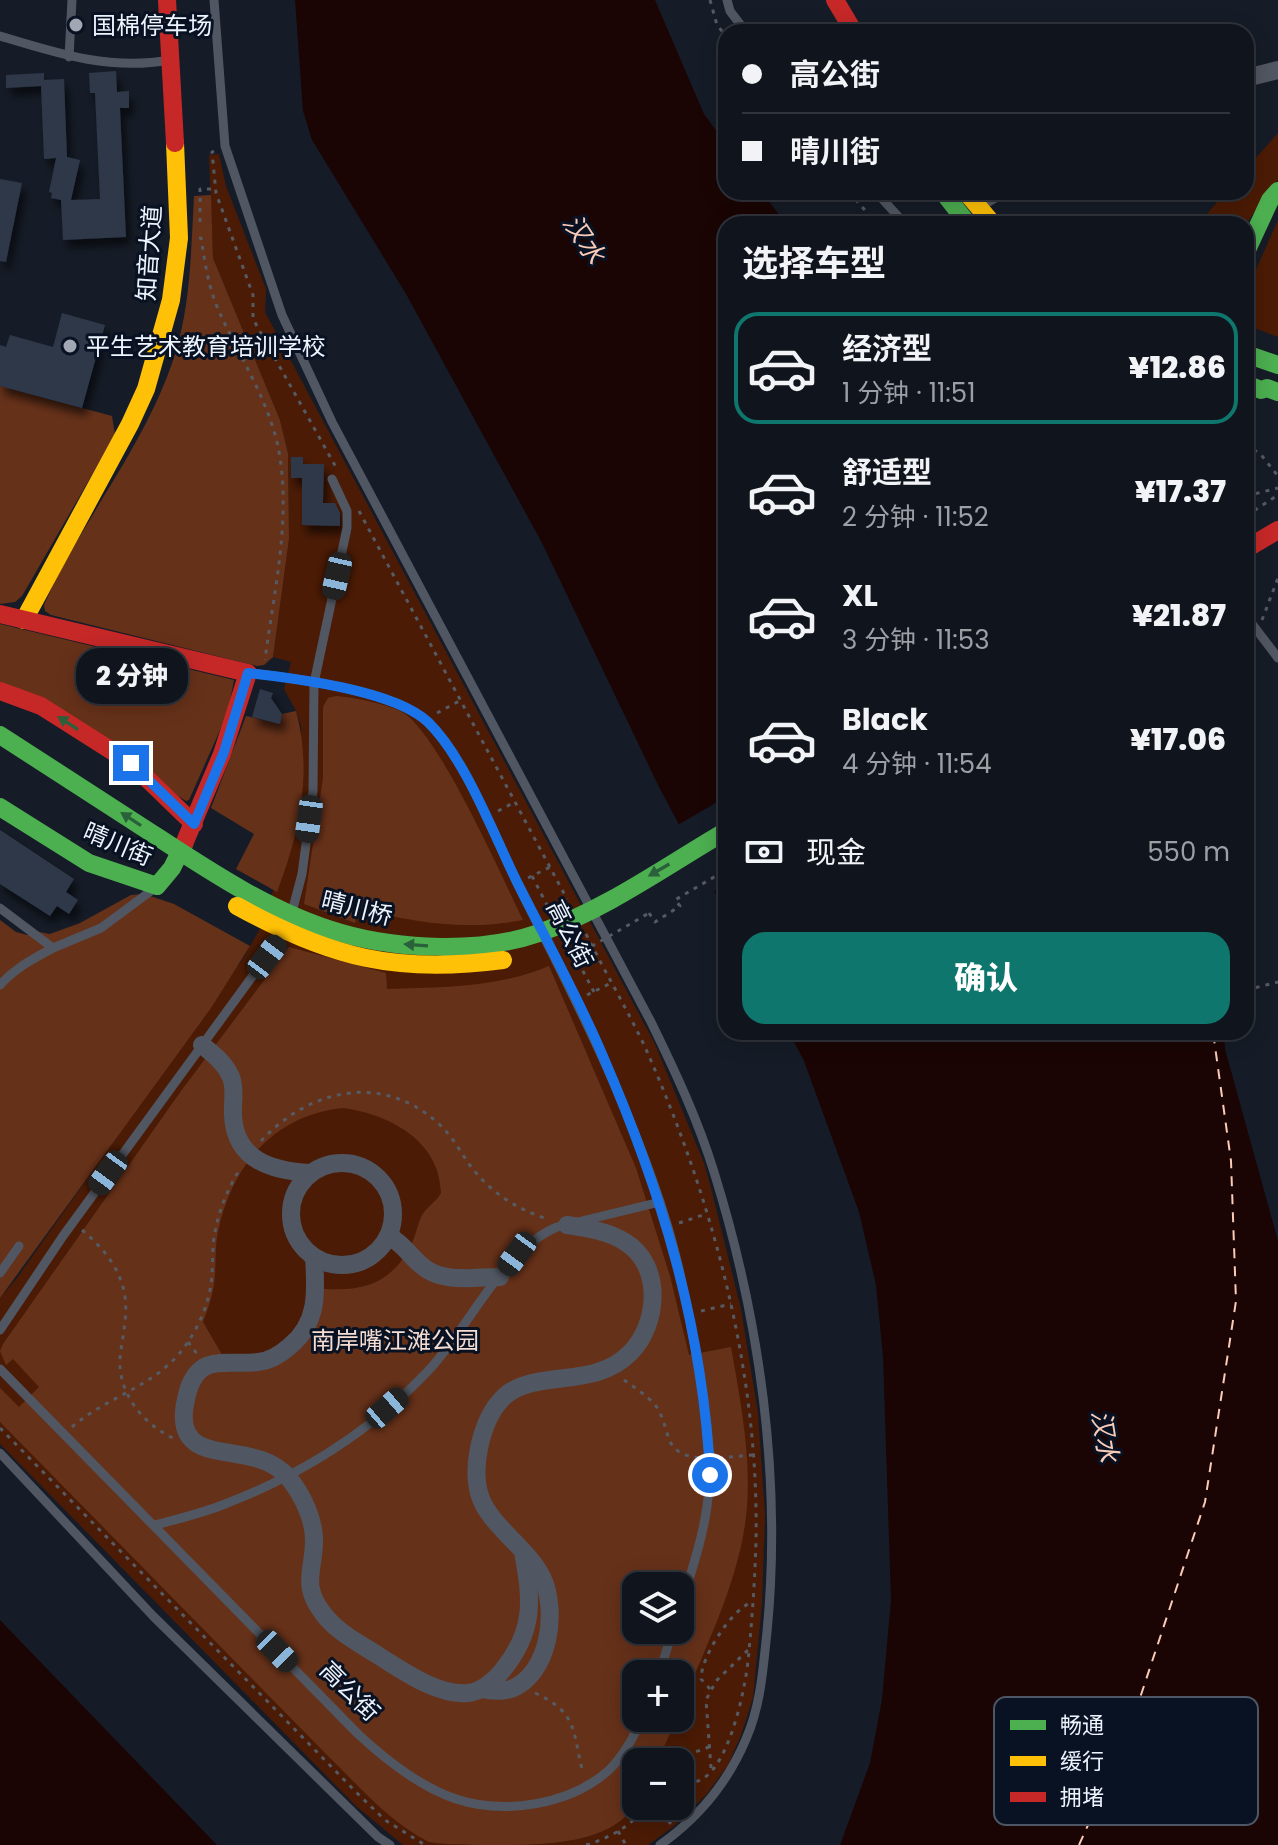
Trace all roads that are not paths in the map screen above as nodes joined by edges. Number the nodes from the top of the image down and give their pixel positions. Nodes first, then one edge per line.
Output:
1 (72, 0) edge
2 (167, 0) edge
3 (214, 0) edge
4 (727, 0) edge
5 (817, 0) edge
6 (835, 0) edge
7 (740, 24) edge
8 (830, 24) edge
9 (849, 24) edge
10 (0, 36) edge
11 (69, 57) junction
12 (172, 60) junction
13 (1278, 70) edge
14 (1254, 76) edge
15 (1274, 196) edge
16 (883, 200) edge
17 (949, 200) edge
18 (973, 200) edge
19 (898, 216) edge
20 (962, 216) edge
21 (986, 216) edge
22 (1254, 236) edge
23 (1254, 357) edge
24 (1278, 365) edge
25 (1254, 387) edge
26 (1278, 392) edge
27 (332, 479) dead end
28 (1278, 510) edge
29 (1254, 524) edge
30 (1278, 530) edge
31 (1254, 544) edge
32 (0, 614) edge
33 (24, 620) junction
34 (1254, 627) edge
35 (1278, 658) edge
36 (256, 674) junction
37 (314, 683) junction
38 (0, 691) edge
39 (0, 735) edge
40 (0, 756) edge
41 (0, 807) edge
42 (194, 824) junction
43 (718, 836) edge
44 (718, 856) edge
45 (157, 886) junction
46 (0, 908) edge
47 (53, 948) junction
48 (0, 985) edge
49 (202, 1045) junction
50 (310, 1173) junction
51 (660, 1202) junction
52 (567, 1225) junction
53 (388, 1236) junction
54 (19, 1246) dead end
55 (314, 1257) junction
56 (0, 1273) edge
57 (500, 1277) junction
58 (0, 1330) edge
59 (0, 1369) edge
60 (0, 1453) edge
61 (287, 1476) junction
62 (155, 1525) junction
63 (523, 1552) junction
64 (690, 1572) edge
65 (549, 1604) junction
66 (530, 1606) junction
67 (481, 1689) junction
68 (635, 1732) edge
69 (390, 1845) edge
70 (660, 1845) edge

1 - 11 lane
2 - 12 main road, 知音大道
3 - 70 lane
4 - 7 lane
5 - 8 main road
6 - 9 main road
10 - 11 lane
11 - 12 lane
12 - 33 main road, 知音大道
13 - 14 street
15 - 22 main road
16 - 19 lane
17 - 20 main road
18 - 21 main road
23 - 24 main road
25 - 26 main road
27 - 37 lane
28 - 29 main road
30 - 31 main road
32 - 33 main road, 高公街
33 - 36 main road, 高公街
34 - 35 lane
36 - 37 lane, 高公街
36 - 42 main road, 晴川街
37 - 49 lane
37 - 51 lane, 高公街
42 -> 38 main road
43 -> 39 main road, 晴川桥, bridge
40 - 44 main road, 晴川桥, bridge
41 - 45 main road, 晴川街
42 - 45 main road, 晴川街
45 - 47 lane
46 - 47 lane
47 - 48 lane
49 - 50 street
49 - 58 lane
50 - 53 street
50 - 55 street
51 - 52 lane
51 - 64 lane, 高公街
52 - 57 lane
52 - 63 street
53 - 55 street
53 - 57 street
54 - 56 lane
55 - 61 street
57 - 61 lane
59 - 62 lane, 高公街
60 - 69 lane
61 - 62 lane
61 - 67 street
62 - 68 lane, 高公街
63 - 65 street
63 - 66 street
65 - 66 street
65 - 67 street
66 - 67 street

